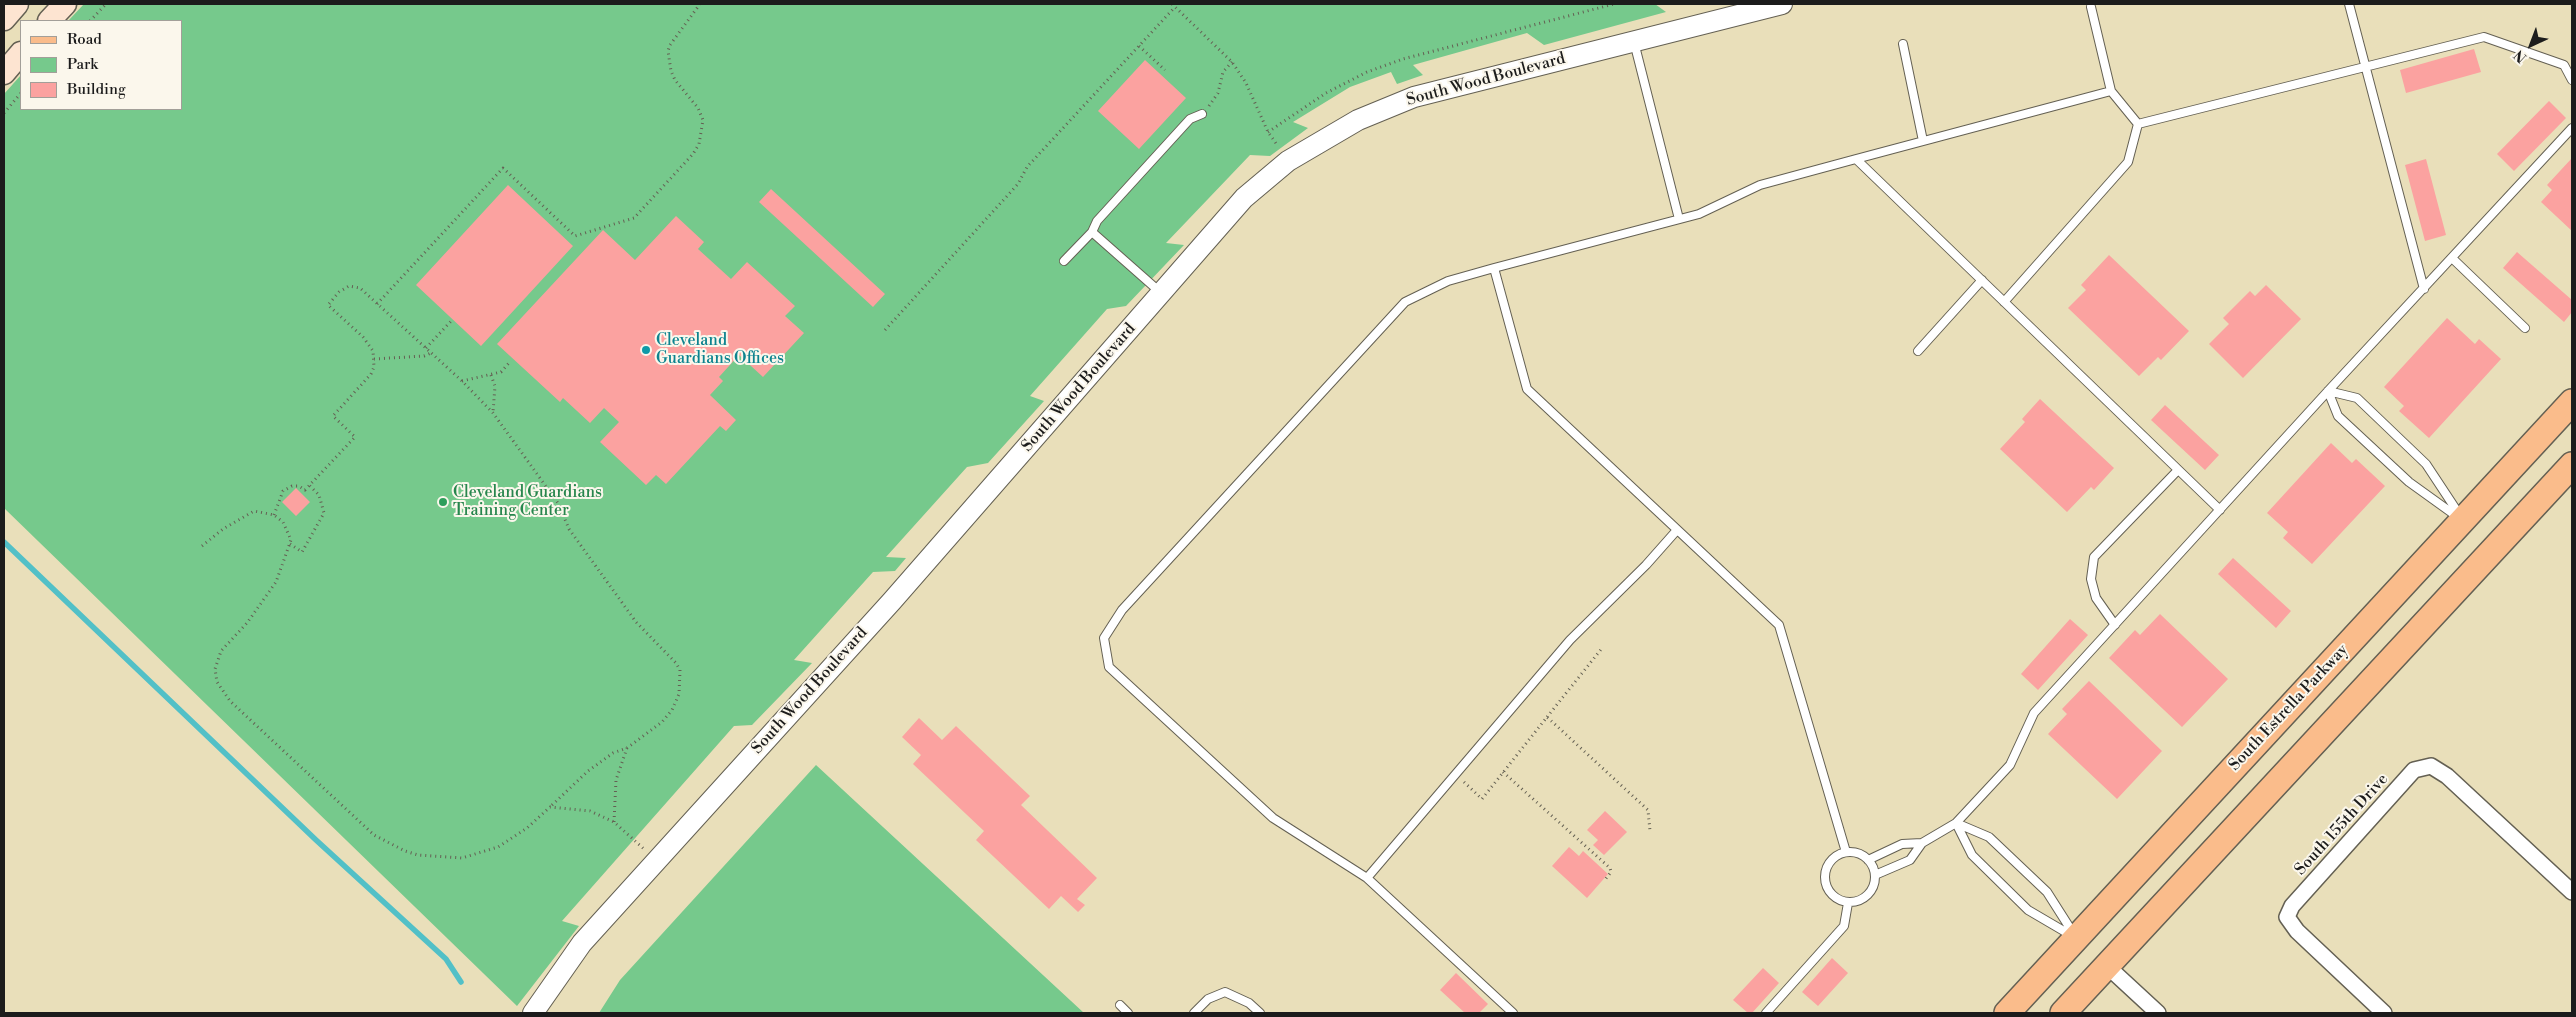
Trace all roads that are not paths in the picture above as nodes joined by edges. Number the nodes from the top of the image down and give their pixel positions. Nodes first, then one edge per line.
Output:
1 (17, 4) edge
2 (65, 4) edge
3 (1782, 4) edge
4 (2349, 4) edge
5 (2091, 7) dead end
6 (4, 19) edge
7 (50, 20) edge
8 (1634, 41) junction
9 (1903, 44) dead end
10 (20, 54) edge
11 (2366, 67) junction
12 (4, 73) edge
13 (2572, 80) edge
14 (2111, 90) junction
15 (1202, 114) road end
16 (2138, 124) junction
17 (2572, 128) edge
18 (1923, 141) junction
19 (1856, 159) junction
20 (1678, 219) junction
21 (1092, 232) junction
22 (2453, 259) junction
23 (1064, 261) dead end
24 (1494, 268) junction
25 (1982, 280) junction
26 (2424, 289) junction
27 (1162, 293) junction
28 (2004, 302) junction
29 (2525, 328) dead end
30 (1918, 351) dead end
31 (2328, 391) junction
32 (2572, 402) edge
33 (2572, 465) edge
34 (2178, 470) junction
35 (2220, 510) junction
36 (2463, 520) junction
37 (1677, 530) junction
38 (2115, 625) junction
39 (1956, 823) junction
40 (1922, 843) junction
41 (1846, 852) junction
42 (1868, 860) junction
43 (1875, 875) junction
44 (1367, 878) junction
45 (2572, 892) edge
46 (1848, 903) junction
47 (2076, 937) junction
48 (2106, 965) junction
49 (1120, 1005) dead end
50 (534, 1013) edge
51 (1128, 1013) edge
52 (1194, 1013) edge
53 (1260, 1013) edge
54 (1513, 1013) edge
55 (1766, 1013) edge
56 (2007, 1013) edge
57 (2063, 1013) edge
58 (2158, 1013) edge
59 (2384, 1013) edge

1 - 6 main road
2 - 7 main road
3 - 8 street, South Wood Boulevard
4 - 11 lane
5 - 14 lane
8 - 20 lane
8 - 27 street, South Wood Boulevard
9 - 18 lane
10 - 12 main road
11 - 13 lane
11 - 16 lane
11 - 26 lane
14 - 16 lane
14 - 18 lane
15 - 21 lane
16 - 28 lane
17 - 22 lane
18 - 19 lane
19 - 20 lane
19 - 25 lane
20 - 24 lane
21 - 23 lane
21 - 27 lane
22 - 26 lane
22 - 29 lane
24 - 37 lane
24 - 44 lane
25 - 28 lane
25 - 30 lane
26 - 31 lane
27 - 50 street, South Wood Boulevard
28 - 34 lane
31 - 35 lane
31 - 36 lane
31 - 36 lane
32 - 36 main road, South Estrella Parkway
33 - 48 main road
34 - 35 lane
34 - 38 lane
35 - 38 lane
36 - 47 main road, South Estrella Parkway
37 - 41 lane
37 - 44 lane
38 - 39 lane
39 - 40 lane
39 - 47 lane
39 - 47 lane
40 - 42 lane
40 - 43 lane
41 - 42 lane
41 - 46 lane
42 - 43 lane
43 - 46 lane
44 - 54 lane
45 - 59 street, South 155th Drive
46 - 55 lane
47 - 48 main road
47 - 56 main road, South Estrella Parkway
48 - 57 main road
48 - 58 street
49 - 51 lane
52 - 53 lane

